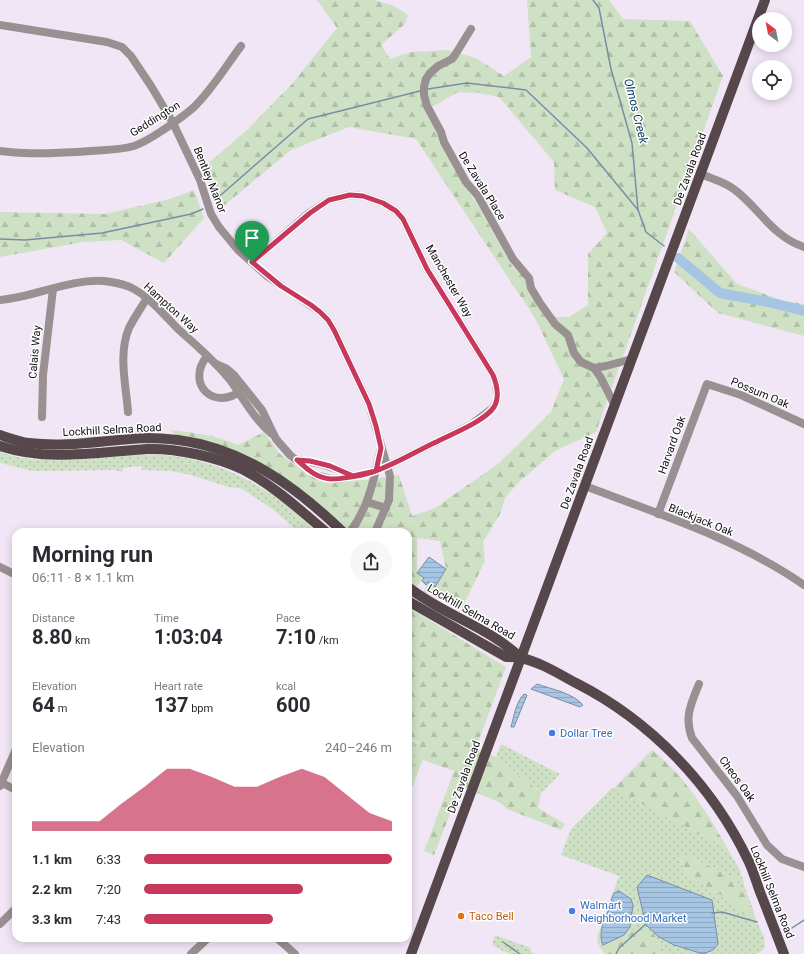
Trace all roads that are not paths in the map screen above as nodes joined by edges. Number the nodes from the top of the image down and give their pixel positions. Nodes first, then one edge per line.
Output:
1 (762, 2) edge
2 (0, 25) edge
3 (470, 29) dead end
4 (242, 46) dead end
5 (172, 123) junction
6 (0, 151) edge
7 (700, 174) junction
8 (804, 247) edge
9 (252, 262) junction
10 (52, 289) junction
11 (147, 298) junction
12 (0, 300) edge
13 (207, 356) junction
14 (632, 360) junction
15 (594, 368) junction
16 (707, 384) joint
17 (241, 391) junction
18 (614, 406) junction
19 (128, 412) dead end
20 (42, 417) dead end
21 (804, 424) edge
22 (0, 435) edge
23 (76, 444) junction
24 (0, 446) edge
25 (381, 448) junction
26 (77, 455) junction
27 (297, 460) junction
28 (388, 465) junction
29 (376, 471) junction
30 (353, 476) junction
31 (585, 486) junction
32 (367, 502) junction
33 (386, 508) junction
34 (658, 514) junction
35 (321, 528) edge
36 (339, 528) edge
37 (353, 528) edge
38 (377, 528) edge
39 (0, 567) edge
40 (12, 573) edge
41 (804, 585) edge
42 (412, 590) edge
43 (412, 603) edge
44 (521, 658) junction
45 (699, 684) dead end
46 (12, 758) edge
47 (1, 784) edge
48 (12, 788) edge
49 (804, 866) edge
50 (12, 912) edge
51 (0, 924) edge
52 (204, 942) edge
53 (282, 942) edge
54 (782, 953) edge
55 (191, 954) edge
56 (295, 954) edge
57 (411, 954) edge

1 - 7 main road, De Zavala Road
2 - 5 street, Bentley Manor
3 - 15 street, De Zavala Place
4 - 5 street, Geddington
5 - 6 street, Geddington
5 - 9 street, Bentley Manor
7 - 8 street
7 - 14 main road, De Zavala Road
9 - 25 street, Bentley Manor
9 - 28 street, Manchester Way
10 - 11 street, Hampton Way
10 - 12 street, Hampton Way
10 - 20 street, Calais Way
11 - 13 street, Hampton Way
11 - 19 street
13 - 17 street, Hampton Way
13 - 17 street
14 - 15 street
14 - 18 main road, De Zavala Road
15 - 18 street, De Zavala Place
16 - 21 street, Possum Oak
16 - 34 street, Harvard Oak
17 - 27 street, Hampton Way
18 - 31 main road, De Zavala Road
22 - 23 main road, Lockhill Selma Road
23 - 26 street
23 - 36 main road, Lockhill Selma Road
24 - 26 main road, Lockhill Selma Road
25 - 28 street, Bentley Manor
25 - 29 street, Bentley Manor
26 - 35 main road, Lockhill Selma Road
27 - 30 street
27 - 30 street, Hampton Way
28 - 29 street, Hampton Way
28 - 33 street, Bentley Manor
29 - 30 street, Hampton Way
29 - 32 street, Bentley Manor
31 - 34 street, Blackjack Oak
31 - 44 main road, De Zavala Road
32 - 33 street
32 - 37 street, Bentley Manor
33 - 38 street, Bentley Manor
34 - 41 street, Blackjack Oak
39 - 40 street
42 - 44 main road, Lockhill Selma Road
43 - 44 main road, Lockhill Selma Road
44 - 54 main road, Lockhill Selma Road
44 - 57 main road, De Zavala Road
45 - 49 street, Cheos Oak
46 - 47 street
47 - 48 street
50 - 51 street
52 - 55 street
53 - 56 street

